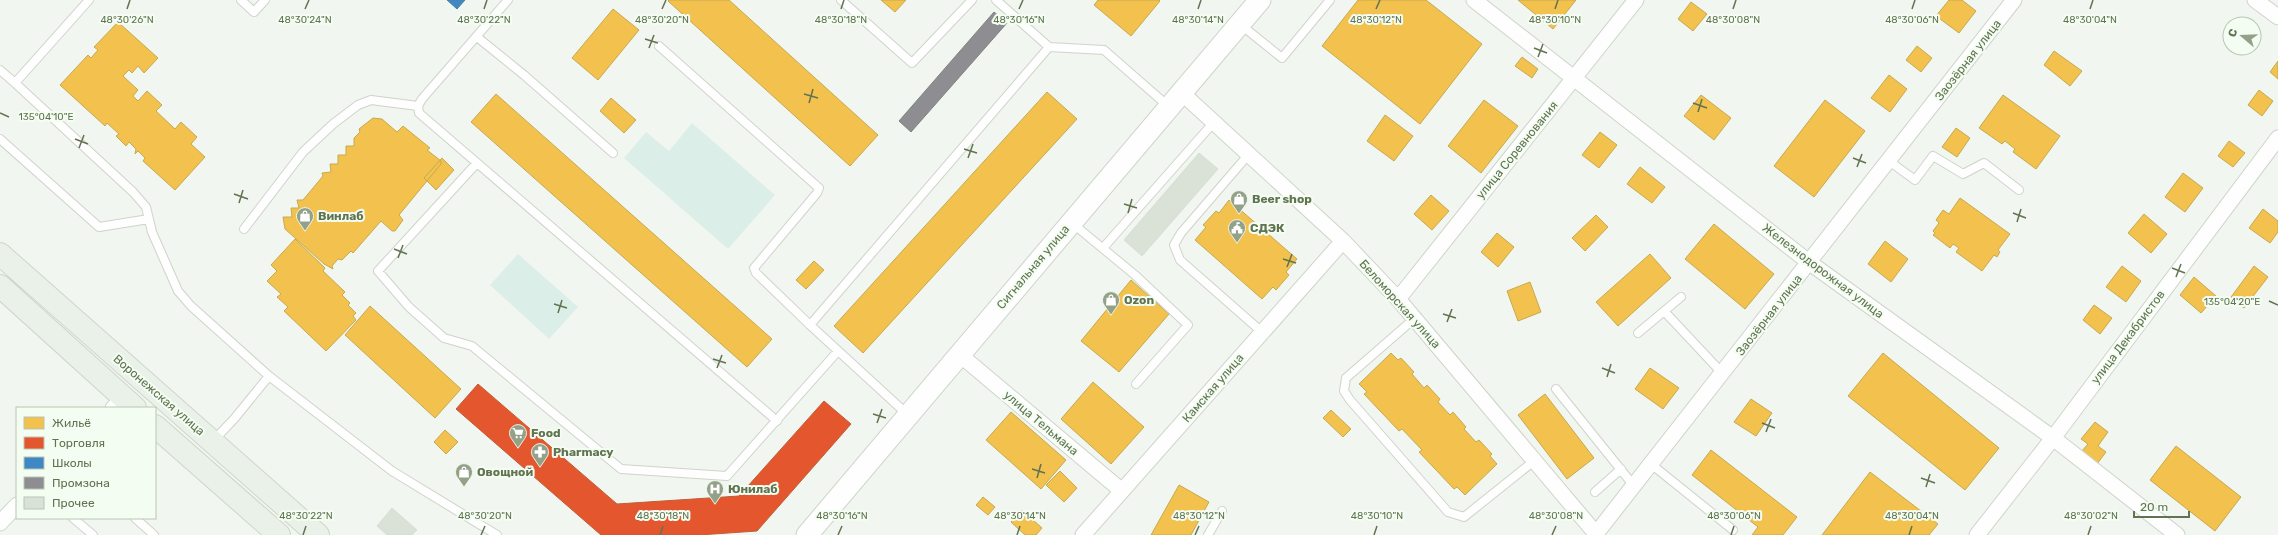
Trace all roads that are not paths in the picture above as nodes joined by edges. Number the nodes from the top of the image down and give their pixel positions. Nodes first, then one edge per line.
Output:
1 (89, 0) edge
2 (241, 0) edge
3 (265, 0) edge
4 (508, 0) edge
5 (841, 0) edge
6 (972, 0) edge
7 (996, 0) edge
8 (1260, 0) edge
9 (1330, 0) edge
10 (1474, 0) edge
11 (1636, 0) edge
12 (2014, 0) edge
13 (2255, 0) edge
14 (2278, 17) edge
15 (1240, 24) junction
16 (477, 37) junction
17 (659, 46) dead end
18 (1049, 47) junction
19 (0, 70) edge
20 (1574, 78) junction
21 (15, 83) junction
22 (1177, 101) junction
23 (418, 106) junction
24 (1214, 122) junction
25 (2278, 138) edge
26 (0, 139) edge
27 (613, 152) dead end
28 (1248, 154) junction
29 (1889, 161) junction
30 (476, 164) junction
31 (2019, 190) dead end
32 (149, 219) junction
33 (1072, 222) junction
34 (244, 229) dead end
35 (1343, 241) junction
36 (1103, 248) junction
37 (0, 254) edge
38 (1810, 263) junction
39 (0, 286) edge
40 (1681, 297) dead end
41 (1398, 300) junction
42 (1664, 311) junction
43 (1415, 318) junction
44 (810, 325) junction
45 (1262, 332) junction
46 (1638, 333) dead end
47 (838, 351) junction
48 (959, 354) junction
49 (1722, 374) junction
50 (269, 376) junction
51 (1136, 384) dead end
52 (1556, 389) dead end
53 (124, 405) edge
54 (908, 415) junction
55 (777, 421) junction
56 (156, 427) edge
57 (2053, 438) junction
58 (212, 441) junction
59 (1534, 461) junction
60 (1651, 464) junction
61 (1621, 469) junction
62 (1634, 486) junction
63 (1122, 491) junction
64 (1595, 492) dead end
65 (16, 506) edge
66 (1222, 511) dead end
67 (74, 519) edge
68 (136, 519) edge
69 (0, 523) edge
70 (1733, 530) dead end
71 (93, 535) edge
72 (154, 535) edge
73 (279, 535) edge
74 (318, 535) edge
75 (497, 535) edge
76 (807, 535) edge
77 (1083, 535) edge
78 (1208, 535) edge
79 (1596, 535) edge
80 (1977, 535) edge
81 (2177, 535) edge

1 - 21 lane
2 - 3 lane
4 - 16 lane
5 - 6 lane
7 - 18 lane
8 - 15 street, Сигнальная улица
9 - 15 lane
10 - 20 street, Железнодорожная улица
11 - 20 street, улица Соревнования
12 - 29 street, Заозёрная улица
13 - 14 street
15 - 22 street, Сигнальная улица
16 - 23 lane
16 - 27 lane
17 - 44 lane
18 - 22 lane
18 - 44 lane
19 - 21 lane
20 - 38 street, Железнодорожная улица
20 - 41 street, улица Соревнования
21 - 32 lane
22 - 24 street, Беломорская улица
22 - 33 street, Сигнальная улица
23 - 30 lane
23 - 34 lane
24 - 28 street, Беломорская улица
24 - 36 lane
25 - 57 street, улица Декабристов
26 - 32 lane
28 - 35 street, Беломорская улица
28 - 45 lane
29 - 31 lane
29 - 38 street, Заозёрная улица
30 - 55 lane
30 - 55 lane
32 - 50 lane
33 - 36 lane
33 - 48 street, Сигнальная улица
35 - 41 street, Беломорская улица
35 - 45 street, Камская улица
36 - 51 lane
37 - 58 main road, Воронежская улица
38 - 49 street, Заозёрная улица
38 - 57 street, Железнодорожная улица
39 - 53 main road, Воронежская улица
40 - 42 lane
41 - 43 street, Беломорская улица
42 - 46 lane
42 - 49 lane
43 - 59 street, Беломорская улица
43 - 59 lane
44 - 47 lane
45 - 63 street, Камская улица
47 - 54 lane
47 - 55 lane
48 - 54 street, Сигнальная улица
48 - 63 street, улица Тельмана
49 - 60 street, Заозёрная улица
50 - 58 lane
50 - 75 lane
52 - 61 lane
54 - 76 street, Сигнальная улица
56 - 73 main road
57 - 80 street, улица Декабристов
57 - 81 street, Железнодорожная улица
58 - 74 main road, Воронежская улица
59 - 79 street, Беломорская улица
60 - 62 street, Заозёрная улица
60 - 70 lane
61 - 62 lane
61 - 64 lane
62 - 79 street, Заозёрная улица
63 - 77 street, Камская улица
65 - 69 street
66 - 78 lane
67 - 71 lane
68 - 72 lane

